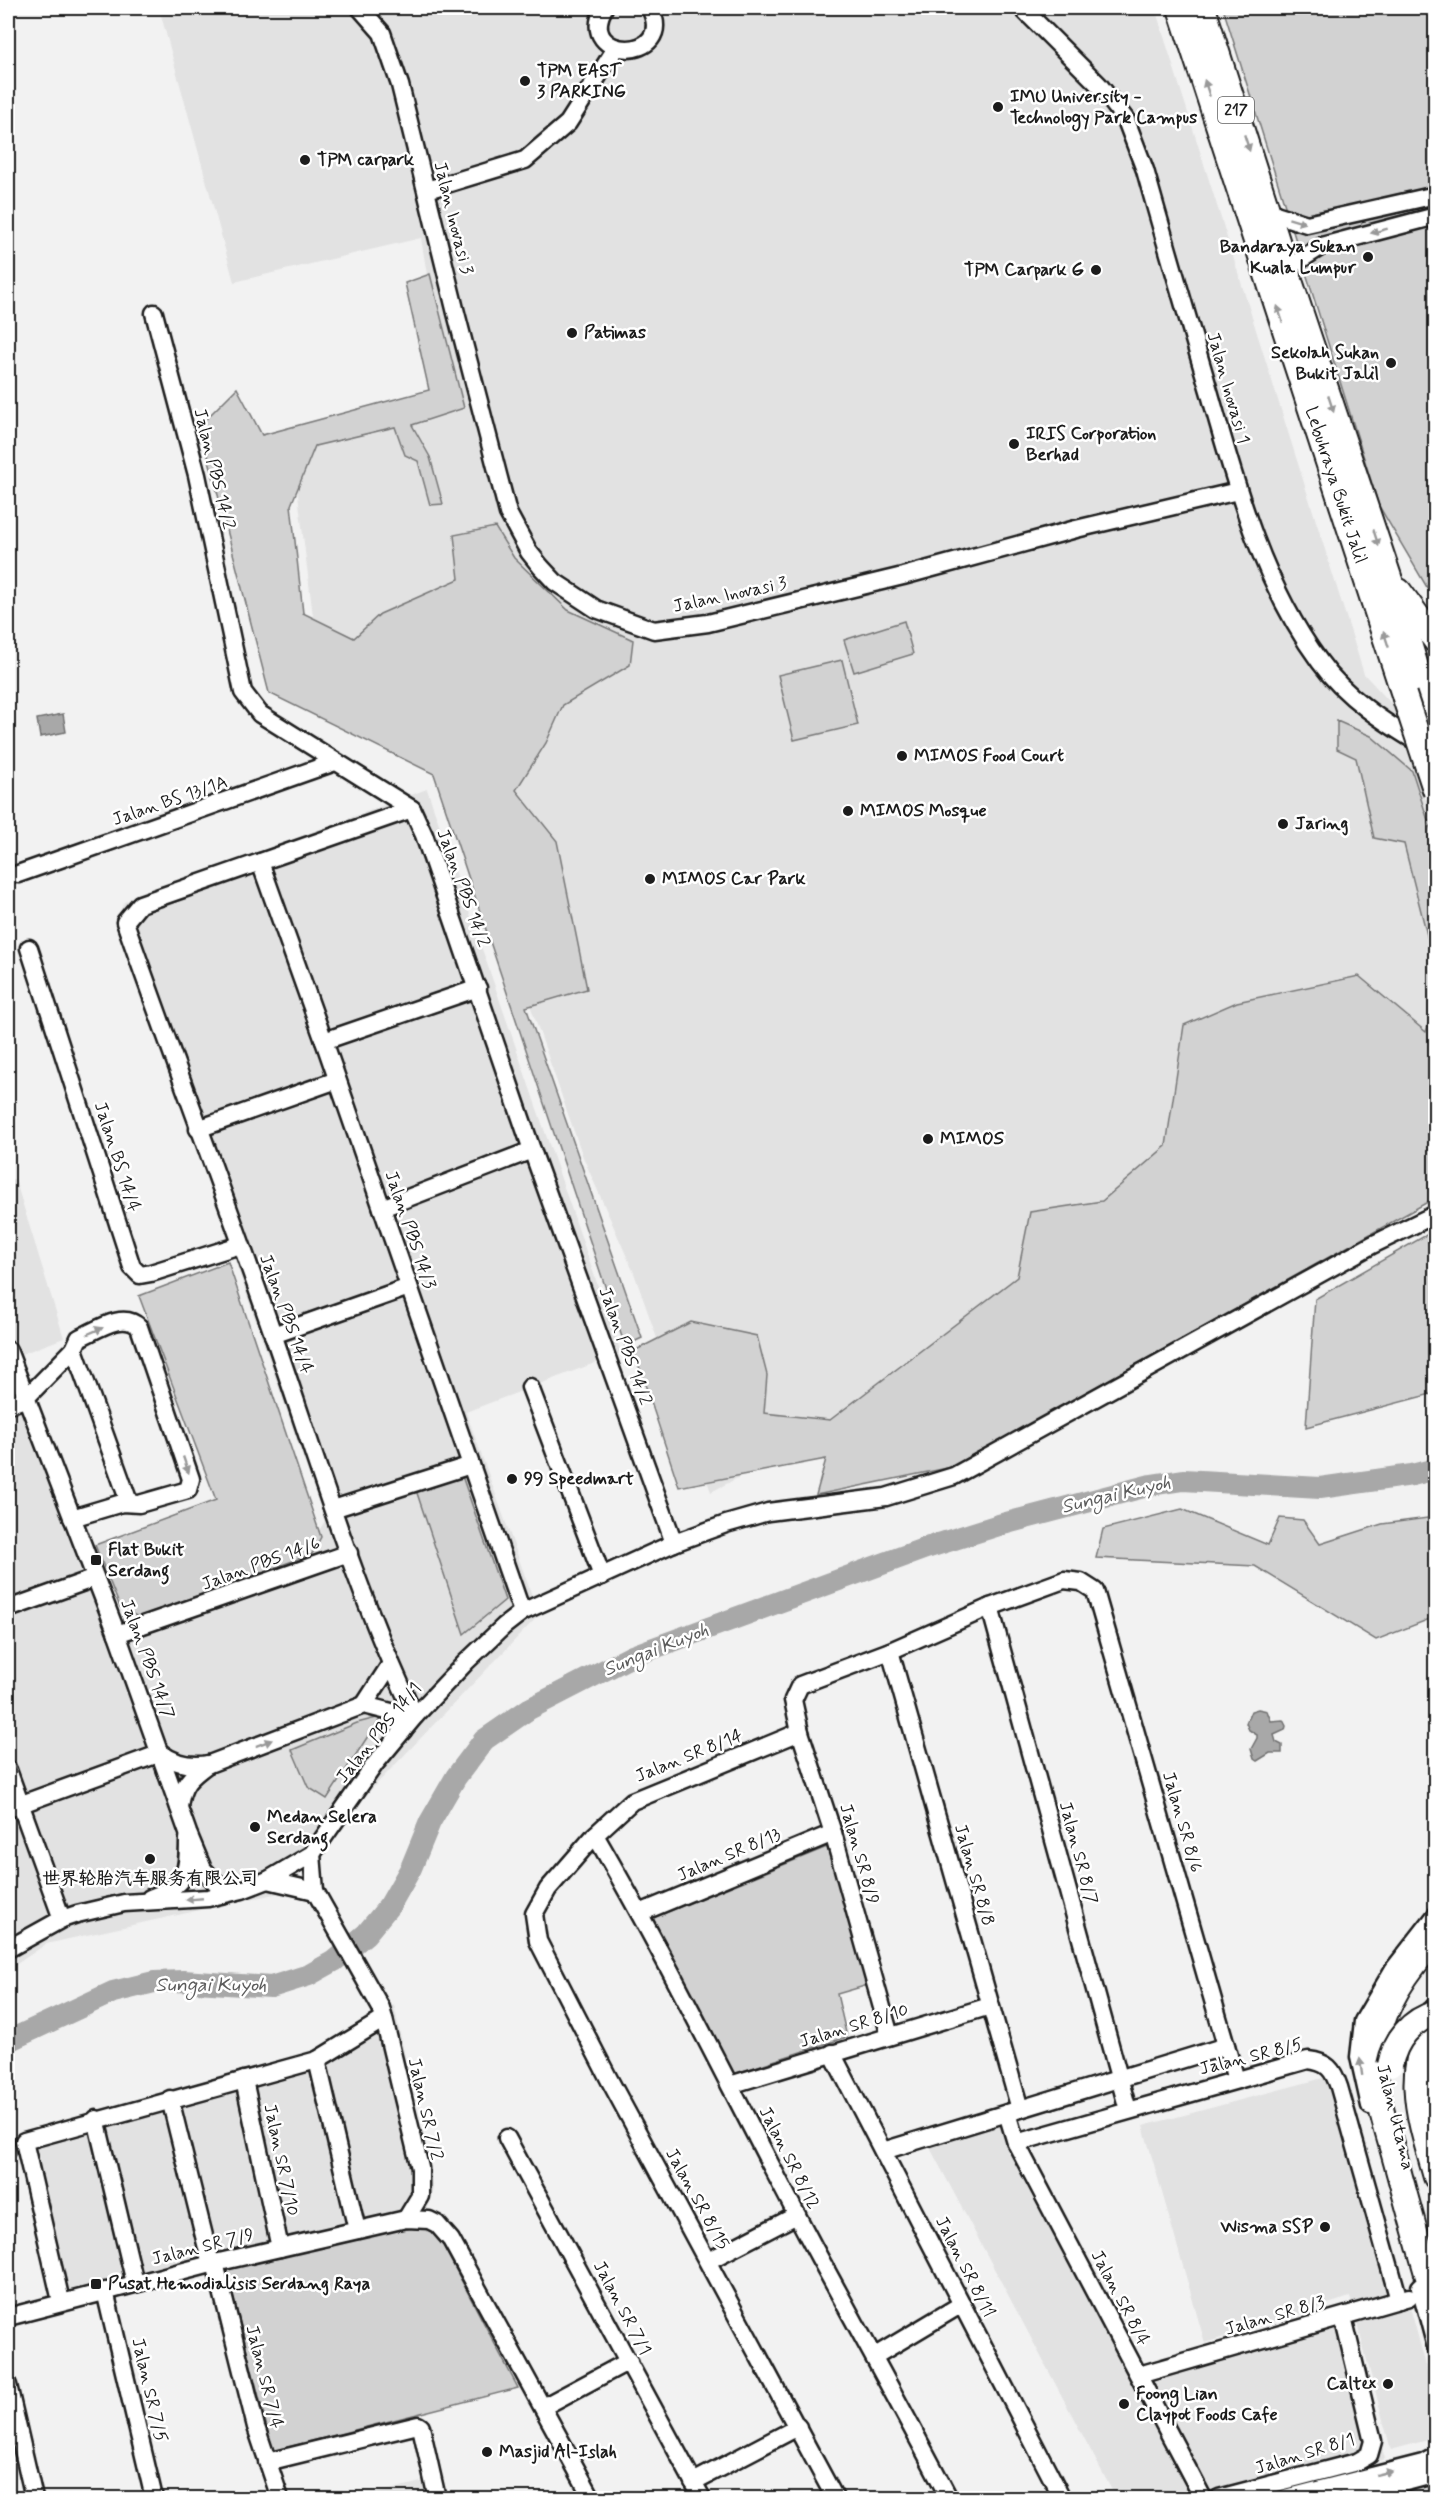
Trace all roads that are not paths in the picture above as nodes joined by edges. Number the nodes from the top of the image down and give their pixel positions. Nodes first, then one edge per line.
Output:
1 (360, 8) edge
2 (604, 8) edge
3 (650, 8) edge
4 (1022, 8) edge
5 (1180, 8) edge
6 (1203, 8) edge
7 (616, 48) junction
8 (427, 190) junction
9 (1436, 195) edge
10 (1269, 212) junction
11 (1436, 216) edge
12 (1286, 268) junction
13 (154, 313) dead end
14 (1238, 491) junction
15 (1390, 583) junction
16 (1436, 641) edge
17 (1413, 693) junction
18 (1436, 734) edge
19 (1436, 753) edge
20 (335, 762) junction
21 (1436, 792) edge
22 (412, 809) junction
23 (260, 862) junction
24 (18, 874) dead end
25 (29, 948) dead end
26 (478, 988) junction
27 (324, 1041) junction
28 (337, 1080) junction
29 (198, 1129) junction
30 (532, 1150) junction
31 (382, 1208) junction
32 (1436, 1214) edge
33 (240, 1245) junction
34 (409, 1287) junction
35 (273, 1335) junction
36 (74, 1349) junction
37 (8, 1350) edge
38 (530, 1387) dead end
39 (25, 1399) junction
40 (8, 1405) edge
41 (471, 1465) junction
42 (129, 1502) junction
43 (333, 1509) junction
44 (72, 1518) junction
45 (674, 1543) junction
46 (349, 1553) junction
47 (602, 1576) junction
48 (96, 1578) junction
49 (990, 1607) junction
50 (8, 1609) edge
51 (522, 1612) junction
52 (117, 1634) junction
53 (890, 1651) junction
54 (390, 1665) junction
55 (441, 1689) junction
56 (364, 1705) junction
57 (416, 1716) junction
58 (403, 1731) junction
59 (800, 1732) junction
60 (161, 1753) junction
61 (209, 1764) junction
62 (8, 1770) edge
63 (14, 1807) edge
64 (179, 1808) junction
65 (188, 1833) junction
66 (833, 1833) junction
67 (595, 1835) junction
68 (312, 1854) junction
69 (268, 1880) junction
70 (242, 1890) junction
71 (318, 1896) junction
72 (146, 1900) junction
73 (640, 1913) junction
74 (534, 1914) joint
75 (1436, 1915) edge
76 (62, 1919) junction
77 (1436, 1939) edge
78 (8, 1949) edge
79 (990, 2006) junction
80 (1436, 2012) edge
81 (382, 2014) junction
82 (890, 2036) junction
83 (1226, 2046) junction
84 (832, 2053) junction
85 (1436, 2059) edge
86 (317, 2060) junction
87 (1120, 2079) junction
88 (244, 2080) junction
89 (1236, 2080) junction
90 (729, 2085) junction
91 (170, 2099) junction
92 (1128, 2110) junction
93 (1014, 2111) junction
94 (1436, 2113) edge
95 (96, 2119) junction
96 (507, 2138) dead end
97 (1016, 2143) junction
98 (883, 2151) junction
99 (1436, 2177) edge
100 (797, 2215) junction
101 (406, 2219) junction
102 (357, 2230) junction
103 (280, 2248) junction
104 (708, 2261) junction
105 (213, 2263) junction
106 (1436, 2265) edge
107 (135, 2283) junction
108 (105, 2291) junction
109 (1428, 2299) edge
110 (1399, 2300) junction
111 (61, 2301) junction
112 (962, 2304) junction
113 (8, 2316) edge
114 (1343, 2317) junction
115 (1436, 2347) edge
116 (875, 2356) junction
117 (629, 2361) junction
118 (1139, 2375) junction
119 (8, 2385) edge
120 (543, 2408) junction
121 (798, 2427) junction
122 (14, 2442) edge
123 (1436, 2456) edge
124 (267, 2462) junction
125 (1436, 2474) edge
126 (693, 2482) junction
127 (34, 2499) edge
128 (154, 2499) edge
129 (280, 2499) edge
130 (437, 2499) edge
131 (592, 2499) edge
132 (702, 2499) edge
133 (836, 2499) edge
134 (949, 2499) edge
135 (1062, 2499) edge
136 (1203, 2499) edge
137 (1219, 2499) edge
138 (1286, 2499) edge
139 (1346, 2499) edge

1 - 8 street, Jalan Inovasi 3
2 - 7 street
3 - 7 street
4 - 14 street, Jalan Inovasi 1
17 -> 5 highway, Lebuhraya Bukit Jalil / 217
6 -> 10 highway, Lebuhraya Bukit Jalil / 217
7 - 8 street
8 - 14 street, Jalan Inovasi 3
10 -> 9 street
10 - 12 highway, Lebuhraya Bukit Jalil / 217
11 -> 12 street
12 -> 15 highway, Lebuhraya Bukit Jalil / 217
13 - 20 street, Jalan PBS 14/2
14 - 19 street, Jalan Inovasi 1
15 - 16 highway
15 - 17 highway, Lebuhraya Bukit Jalil / 217
17 - 18 highway, Lebuhraya Bukit Jalil / 217
17 - 21 highway, Lebuhraya Bukit Jalil / 217, bridge
20 - 22 street, Jalan PBS 14/2
20 - 24 street, Jalan BS 13/1A
22 - 23 street
22 - 26 street, Jalan PBS 14/2
23 - 27 street, Jalan PBS 14/3
23 - 29 street, Jalan PBS 14/4
25 - 33 street, Jalan BS 14/4
26 - 27 street
26 - 30 street, Jalan PBS 14/2
27 - 28 street, Jalan PBS 14/3
28 - 29 street
28 - 31 street, Jalan PBS 14/3
29 - 33 street, Jalan PBS 14/4
30 - 31 street
30 - 45 street, Jalan PBS 14/2
31 - 34 street, Jalan PBS 14/3
32 - 45 street, Jalan PBS 14/1
33 - 35 street, Jalan PBS 14/4
34 - 35 street
34 - 41 street, Jalan PBS 14/3
35 - 43 street, Jalan PBS 14/4
36 - 39 street
36 - 42 street
36 -> 42 street
37 - 39 street, Jalan PBS 14/7
38 - 47 street
39 - 40 street
39 - 44 street, Jalan PBS 14/7
41 - 43 street
41 - 51 street, Jalan PBS 14/3
42 - 44 street
43 - 46 street, Jalan PBS 14/4
44 - 48 street, Jalan PBS 14/7
45 - 47 street, Jalan PBS 14/1
46 - 52 street, Jalan PBS 14/6
46 - 54 street, Jalan PBS 14/4
47 - 51 street, Jalan PBS 14/1
48 - 50 street
48 - 52 street, Jalan PBS 14/7
49 - 53 street
49 - 83 street, Jalan SR 8/6
49 - 87 street, Jalan SR 8/7
51 - 55 street, Jalan PBS 14/1
52 - 60 street, Jalan PBS 14/7
53 - 59 street, Jalan SR 8/9
53 - 79 street, Jalan SR 8/8
54 - 55 street
54 - 56 street
54 - 57 street, Jalan PBS 14/4
55 - 57 street, Jalan PBS 14/1
56 - 58 street
61 -> 56 street
57 - 58 street, Jalan PBS 14/1
58 - 68 street, Jalan PBS 14/1
59 - 66 street, Jalan SR 8/9
59 - 67 street, Jalan SR 8/14
60 - 61 street
60 - 63 street
60 - 64 street, Jalan PBS 14/7
61 - 64 street
62 - 63 street
63 - 76 street
64 - 65 street, Jalan PBS 14/7
65 - 70 street, Jalan PBS 14/7
65 - 72 street, Jalan PBS 14/7
66 - 73 street, Jalan SR 8/13
66 - 82 street, Jalan SR 8/9
67 - 73 street, Jalan SR 8/12
67 - 74 street, Jalan SR 8/14
68 - 69 street, Jalan PBS 14/1
68 - 71 street, Jalan SR 7/2
69 - 70 street, Jalan PBS 14/1
69 - 71 street
70 -> 72 street, Jalan PBS 14/1
71 - 81 street, Jalan SR 7/2
72 - 76 street, Jalan PBS 14/1
73 - 90 street, Jalan SR 8/12
74 - 104 street, Jalan SR 8/15
109 -> 75 street, Jalan Utama
76 - 78 street, Jalan PBS 14/1
77 - 109 highway
79 - 82 street, Jalan SR 8/10
79 - 93 street, Jalan SR 8/8
80 - 99 highway
80 - 106 highway, bridge
81 - 86 street
81 - 101 street, Jalan SR 7/2
82 - 84 street, Jalan SR 8/10
83 - 87 street, Jalan SR 8/5
83 - 89 street, Jalan SR 8/6
84 - 90 street, Jalan SR 8/10
84 - 98 street, Jalan SR 8/11
85 - 94 highway
86 - 88 street
86 - 102 street
87 - 92 street, Jalan SR 8/7
87 - 93 street, Jalan SR 8/5
88 - 91 street
88 - 103 street, Jalan SR 7/10
89 - 92 street, Jalan SR 8/5
89 - 110 street, Jalan SR 8/5
90 - 100 street, Jalan SR 8/12
91 - 95 street
91 - 105 street, Jalan SR 7/4
92 - 97 street, Jalan SR 8/5
93 - 97 street, Jalan SR 8/4
93 - 98 street, Jalan SR 8/5
95 - 107 street
95 - 111 street
96 - 117 street, Jalan SR 7/1
97 - 118 street, Jalan SR 8/4
98 - 112 street, Jalan SR 8/11
100 - 104 street
100 - 116 street, Jalan SR 8/12
101 - 102 street, Jalan SR 7/9
101 - 120 street
102 - 103 street, Jalan SR 7/9
103 - 105 street, Jalan SR 7/9
104 - 121 street, Jalan SR 8/15
105 - 107 street, Jalan SR 7/9
105 - 124 street, Jalan SR 7/4
107 - 108 street, Jalan SR 7/9
108 - 111 street, Jalan SR 7/9
108 - 128 street, Jalan SR 7/5
109 - 110 street, Jalan SR 8/3
109 - 115 street, Jalan Utama
110 - 114 street, Jalan SR 8/3
111 - 113 street, Jalan SR 7/9
112 - 116 street
112 - 135 street, Jalan SR 8/11
114 - 118 street, Jalan SR 8/3
114 - 137 street, Jalan SR 8/1
116 - 134 street, Jalan SR 8/12
117 - 120 street
117 - 126 street, Jalan SR 7/1
118 - 136 street, Jalan SR 8/4
119 - 122 street
120 - 131 street
121 - 126 street
121 - 133 street, Jalan SR 8/15
122 - 127 street
138 -> 123 street
124 - 129 street, Jalan SR 7/4
124 - 130 street
125 - 139 street
126 - 132 street, Jalan SR 7/1

